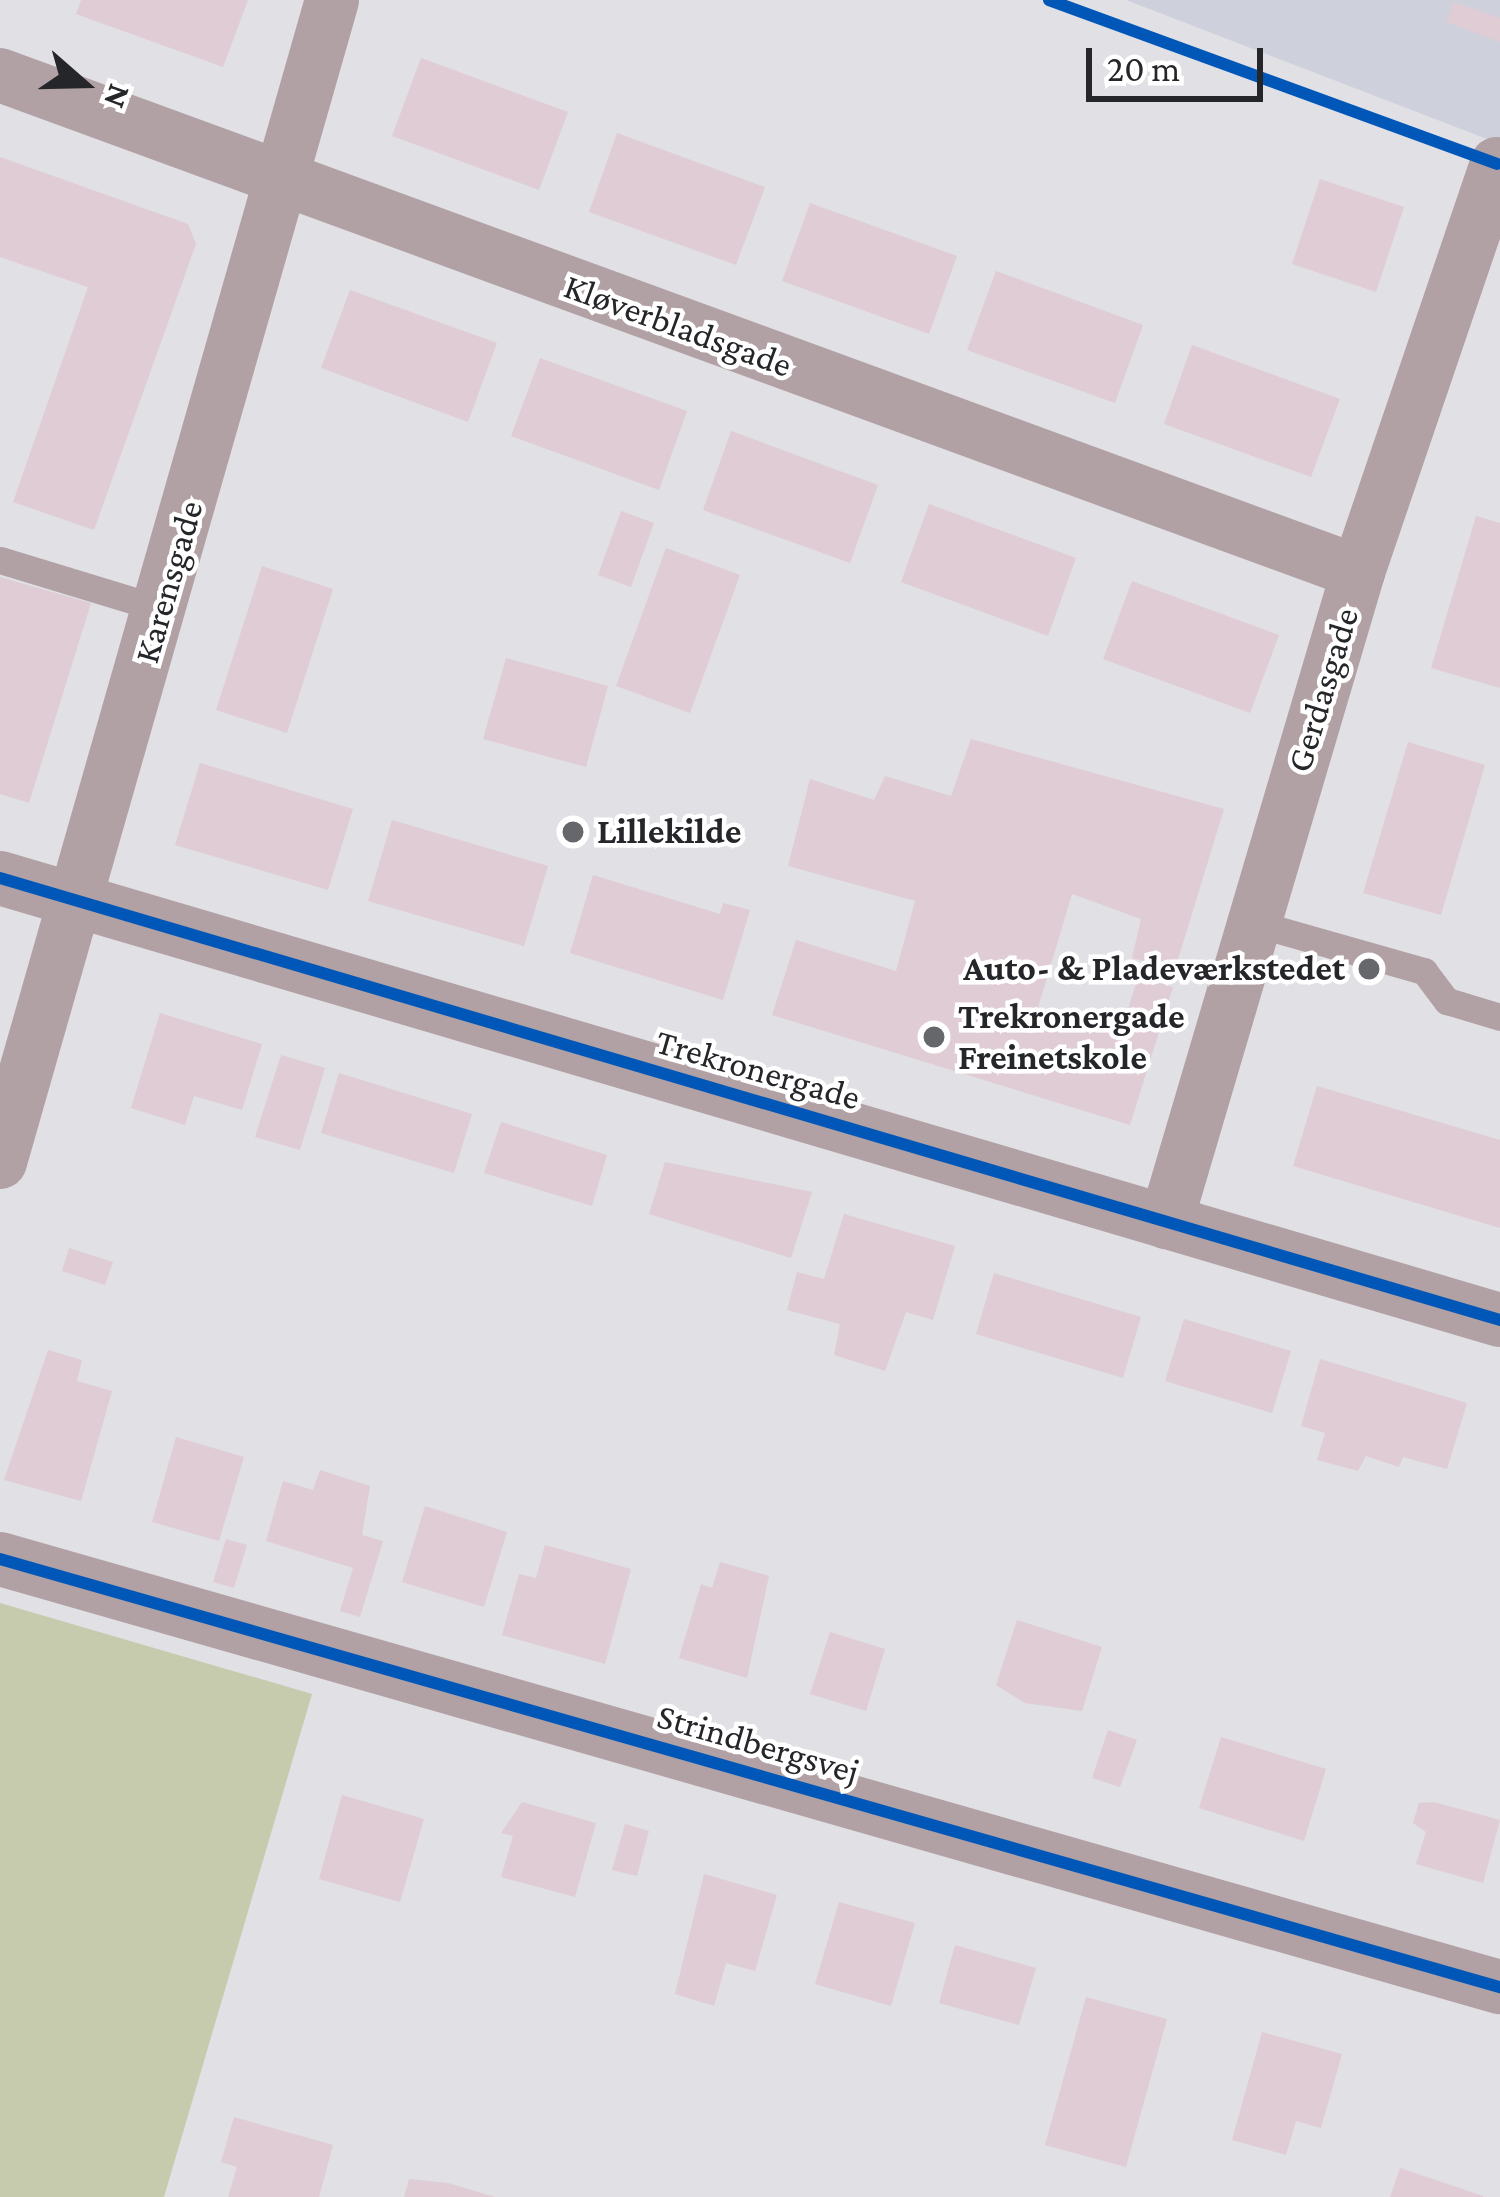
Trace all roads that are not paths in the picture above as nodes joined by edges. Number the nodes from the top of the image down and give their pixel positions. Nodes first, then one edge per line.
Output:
1 (332, 0) edge
2 (0, 75) edge
3 (1497, 164) edge
4 (282, 182) junction
5 (0, 560) edge
6 (1358, 572) junction
7 (161, 609) junction
8 (0, 878) edge
9 (77, 900) junction
10 (1254, 923) junction
11 (1500, 1017) edge
12 (0, 1162) edge
13 (1166, 1222) junction
14 (1500, 1320) edge
15 (0, 1559) edge
16 (1500, 1987) edge

1 - 4 street, Karensgade
2 - 4 street, Kløverbladsgade
3 - 6 street, Gerdasgade
4 - 6 street, Kløverbladsgade
4 - 7 street, Karensgade
5 - 7 lane
6 - 10 street, Gerdasgade
7 - 9 street, Karensgade
8 - 9 street, Trekronergade
9 - 12 street, Karensgade
9 - 13 street, Trekronergade
10 - 11 lane
10 - 13 street, Gerdasgade
13 - 14 street, Trekronergade
15 - 16 street, Strindbergsvej

